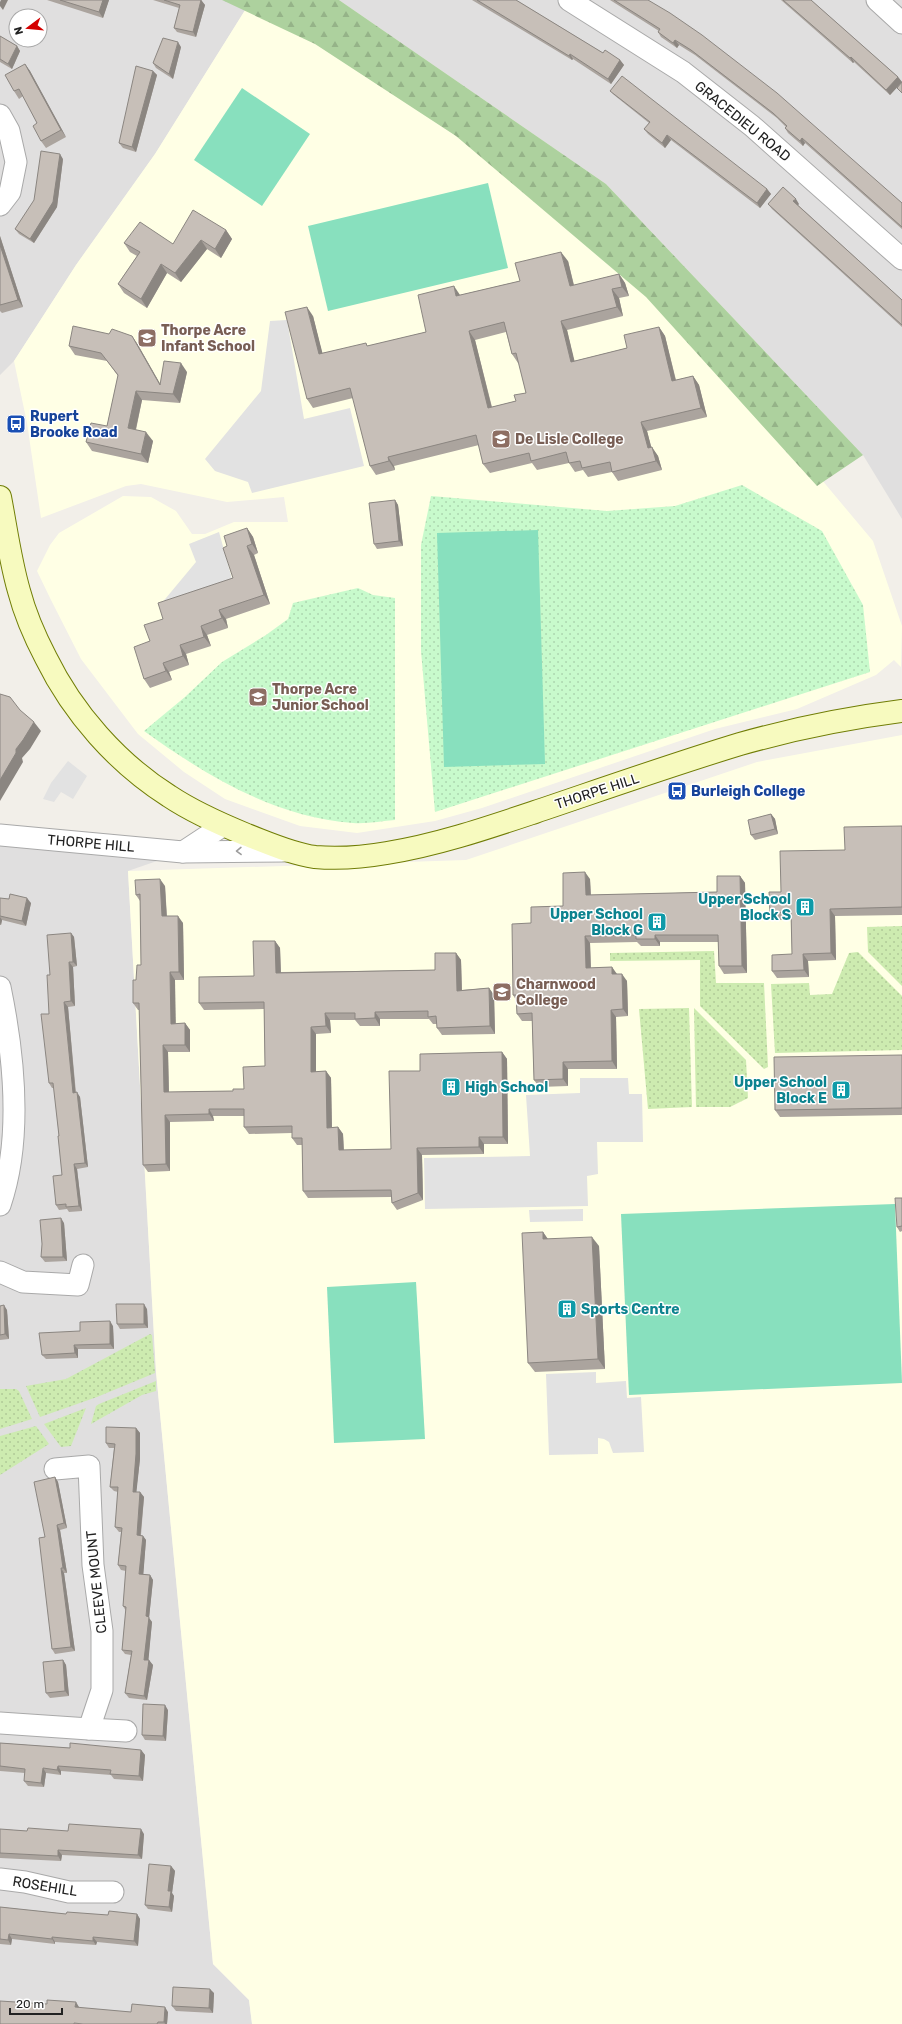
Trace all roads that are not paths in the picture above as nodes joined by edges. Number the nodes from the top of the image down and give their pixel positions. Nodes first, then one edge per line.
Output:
1 (570, 0) edge
2 (877, 0) edge
3 (902, 23) edge
4 (0, 115) edge
5 (0, 205) edge
6 (902, 259) edge
7 (0, 497) edge
8 (902, 711) edge
9 (224, 825) junction
10 (0, 835) edge
11 (292, 851) junction
12 (183, 852) junction
13 (0, 987) edge
14 (0, 1205) edge
15 (84, 1265) dead end
16 (0, 1272) edge
17 (55, 1469) dead end
18 (0, 1723) edge
19 (89, 1729) junction
20 (126, 1732) dead end
21 (0, 1879) edge
22 (113, 1892) dead end

1 - 6 street, GRACEDIEU ROAD
2 - 3 street
4 - 5 street
7 - 9 street, THORPE HILL
8 - 11 street, THORPE HILL
9 - 11 street, THORPE HILL
9 - 12 street
10 - 12 street, THORPE HILL
11 -> 12 street, THORPE HILL
13 - 14 street
15 - 16 street
17 - 19 street, CLEEVE MOUNT
18 - 19 street
19 - 20 street
21 - 22 street, ROSEHILL

